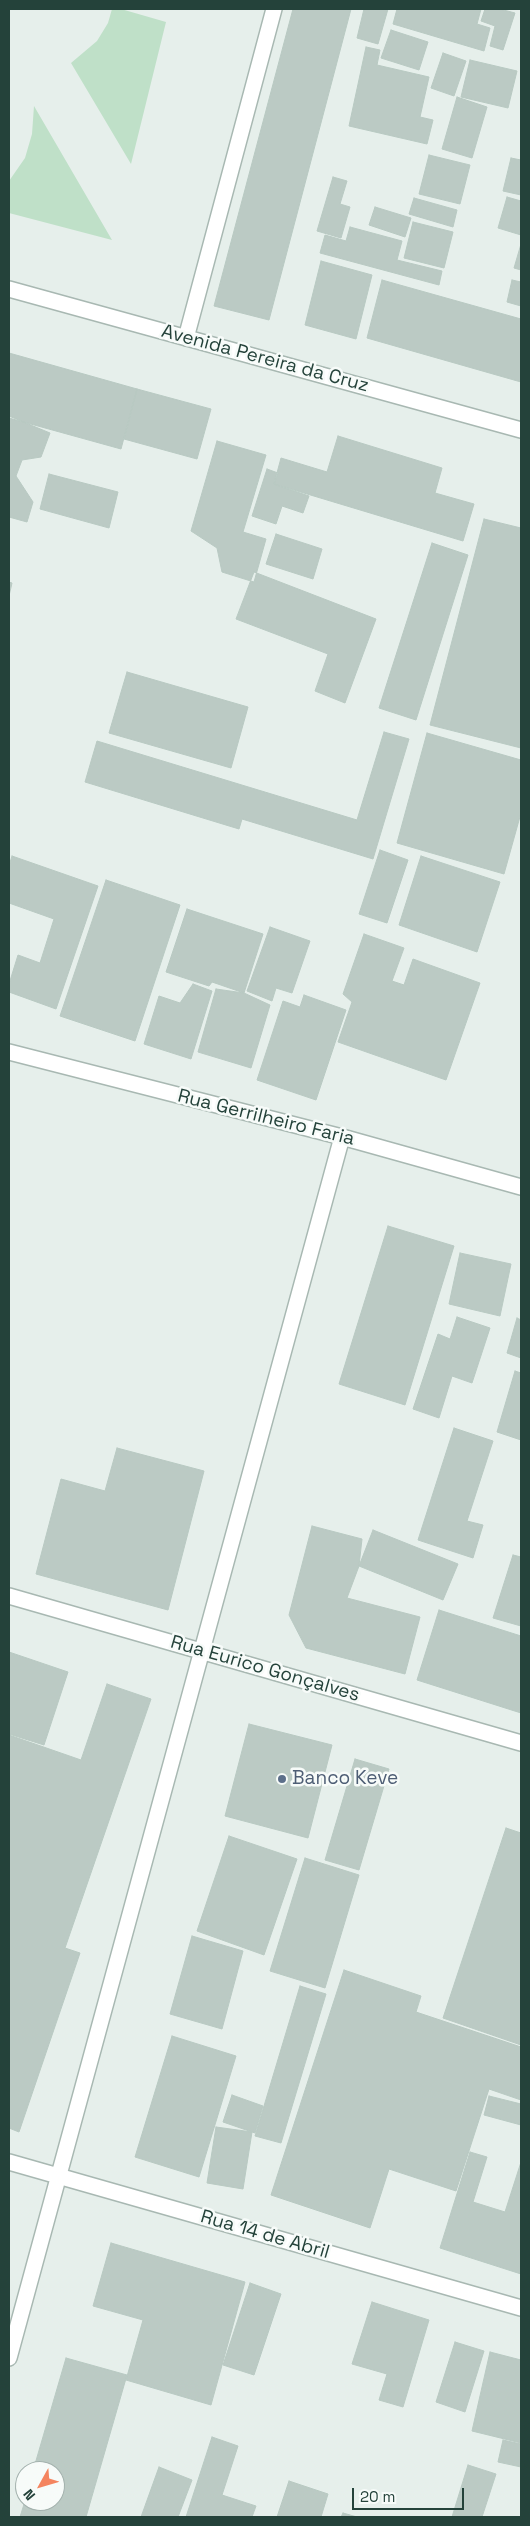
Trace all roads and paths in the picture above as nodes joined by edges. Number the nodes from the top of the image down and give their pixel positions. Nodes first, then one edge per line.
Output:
1 (274, 9) edge
2 (9, 289) edge
3 (186, 338) junction
4 (521, 430) edge
5 (9, 1052) edge
6 (342, 1137) junction
7 (521, 1187) edge
8 (9, 1596) edge
9 (202, 1650) junction
10 (521, 1742) edge
11 (9, 2162) edge
12 (59, 2176) junction
13 (521, 2308) edge
14 (9, 2358) edge

1 - 3 street
2 - 3 street, Avenida Pereira da Cruz
3 - 4 street, Avenida Pereira da Cruz
5 - 6 street, Rua Gerrilheiro Faria
6 - 7 street, Rua Gerrilheiro Faria
6 - 9 street
8 - 9 street, Rua Eurico Gonçalves
9 - 10 street, Rua Eurico Gonçalves
9 - 12 street
11 - 12 street, Rua 14 de Abril
12 - 13 street, Rua 14 de Abril
12 - 14 street

